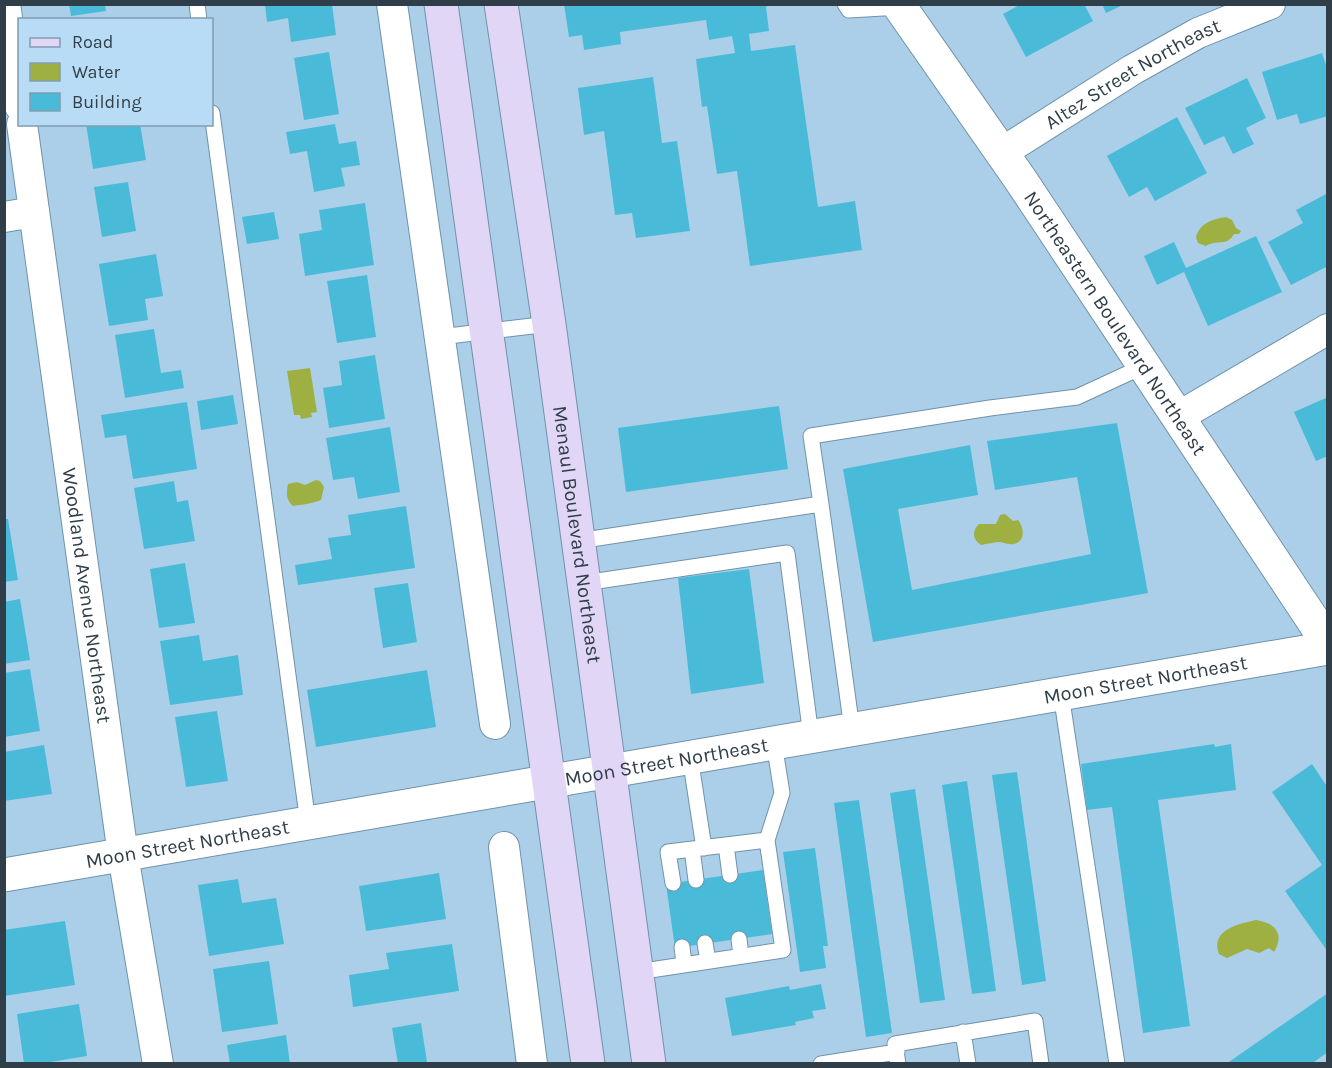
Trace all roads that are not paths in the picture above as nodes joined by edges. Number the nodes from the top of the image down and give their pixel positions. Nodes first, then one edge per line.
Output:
1 (5, 4) edge
2 (392, 4) edge
3 (441, 4) edge
4 (501, 4) edge
5 (845, 4) edge
6 (1270, 4) edge
7 (899, 6) edge
8 (18, 92) edge
9 (213, 120) edge
10 (22, 126) edge
11 (1001, 153) junction
12 (34, 212) junction
13 (4, 217) edge
14 (549, 324) junction
15 (1328, 329) edge
16 (488, 330) junction
17 (440, 337) junction
18 (1144, 366) junction
19 (1178, 417) junction
20 (821, 504) junction
21 (578, 541) junction
22 (584, 583) junction
23 (1328, 643) edge
24 (1328, 648) edge
25 (1061, 694) junction
26 (495, 724) dead end
27 (852, 729) junction
28 (811, 736) junction
29 (774, 743) junction
30 (690, 758) junction
31 (608, 772) junction
32 (549, 782) junction
33 (308, 823) junction
34 (767, 840) junction
35 (726, 845) junction
36 (504, 847) dead end
37 (698, 849) junction
38 (123, 855) junction
39 (4, 875) edge
40 (730, 875) dead end
41 (696, 880) dead end
42 (673, 883) dead end
43 (739, 939) dead end
44 (705, 943) dead end
45 (682, 947) dead end
46 (741, 956) junction
47 (708, 961) junction
48 (684, 964) junction
49 (637, 972) junction
50 (963, 1032) junction
51 (898, 1058) edge
52 (158, 1064) edge
53 (532, 1064) edge
54 (588, 1064) edge
55 (649, 1064) edge
56 (821, 1064) edge
57 (968, 1064) edge
58 (1041, 1064) edge
59 (1117, 1064) edge

1 - 8 street
2 - 17 street
3 - 16 main road
4 - 14 main road, Menaul Boulevard Northeast
5 - 7 lane
6 - 11 street, Altez Street Northeast
7 - 11 street, Northeastern Boulevard Northeast
9 - 33 lane
10 - 12 street, Woodland Avenue Northeast
11 - 18 street, Northeastern Boulevard Northeast
12 - 13 street
12 - 38 street, Woodland Avenue Northeast
14 - 16 lane
14 - 21 main road, Menaul Boulevard Northeast
15 - 19 street
16 - 17 lane
16 - 32 main road
17 - 26 street
18 - 19 street, Northeastern Boulevard Northeast
18 - 20 lane
19 - 23 street, Northeastern Boulevard Northeast
20 - 21 lane
20 - 27 lane
21 - 22 main road, Menaul Boulevard Northeast
22 - 28 lane
22 - 31 main road, Menaul Boulevard Northeast
24 - 25 street, Moon Street Northeast
25 - 27 street, Moon Street Northeast
25 - 59 lane
27 - 28 street, Moon Street Northeast
28 - 29 street, Moon Street Northeast
29 - 30 street, Moon Street Northeast
29 - 34 lane
30 - 31 street, Moon Street Northeast
30 - 37 lane
31 - 32 street, Moon Street Northeast
31 - 49 main road, Menaul Boulevard Northeast
32 - 33 street, Moon Street Northeast
32 - 54 main road
33 - 38 street, Moon Street Northeast
34 - 35 lane
34 - 46 lane
35 - 37 lane
35 - 40 lane
36 - 53 street
37 - 41 lane
37 - 42 lane
38 - 39 street, Moon Street Northeast
38 - 52 street, Woodland Avenue Northeast
43 - 46 lane
44 - 47 lane
45 - 48 lane
46 - 47 lane
47 - 48 lane
48 - 49 lane
49 - 55 main road, Menaul Boulevard Northeast
50 - 51 lane
50 - 57 lane
50 - 58 lane
51 - 56 lane

